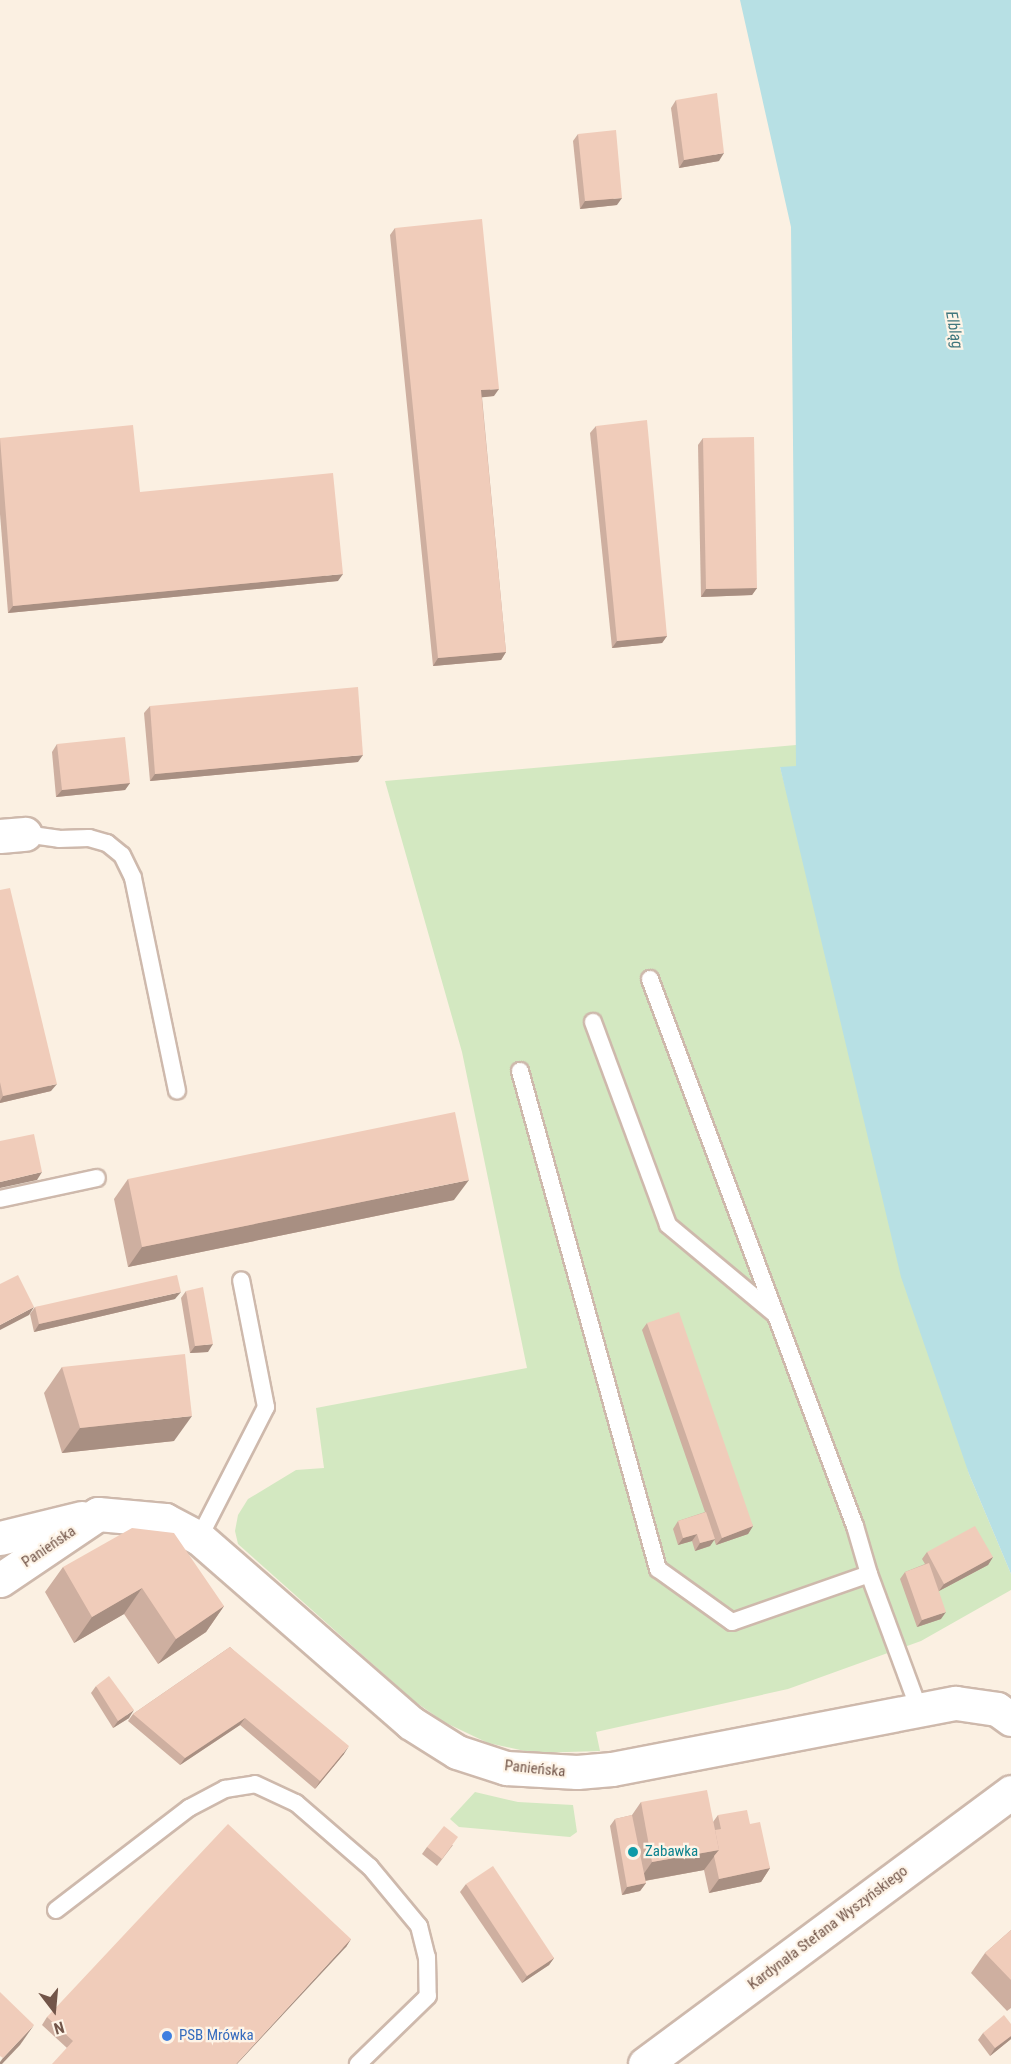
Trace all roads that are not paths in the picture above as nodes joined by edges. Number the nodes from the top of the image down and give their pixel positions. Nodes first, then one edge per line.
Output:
1 (12, 835) edge
2 (650, 979) dead end
3 (593, 1022) dead end
4 (520, 1071) dead end
5 (177, 1091) dead end
6 (97, 1178) dead end
7 (0, 1199) edge
8 (241, 1280) dead end
9 (776, 1314) junction
10 (98, 1514) junction
11 (0, 1538) edge
12 (199, 1538) junction
13 (869, 1574) junction
14 (0, 1580) edge
15 (919, 1709) junction
16 (1011, 1719) edge
17 (1011, 1792) edge
18 (56, 1910) dead end
19 (358, 2064) edge
20 (645, 2064) edge

1 - 5 lane
2 - 9 lane
3 - 9 lane
4 - 13 lane
6 - 7 lane
8 - 12 lane
9 - 13 lane
10 - 11 street, Panieńska
10 - 12 street, Panieńska
10 - 14 street, Panieńska
12 - 15 street, Panieńska
13 - 15 lane
15 - 16 street, Panieńska
17 - 20 street, Kardynała Stefana Wyszyńskiego
18 - 19 lane

